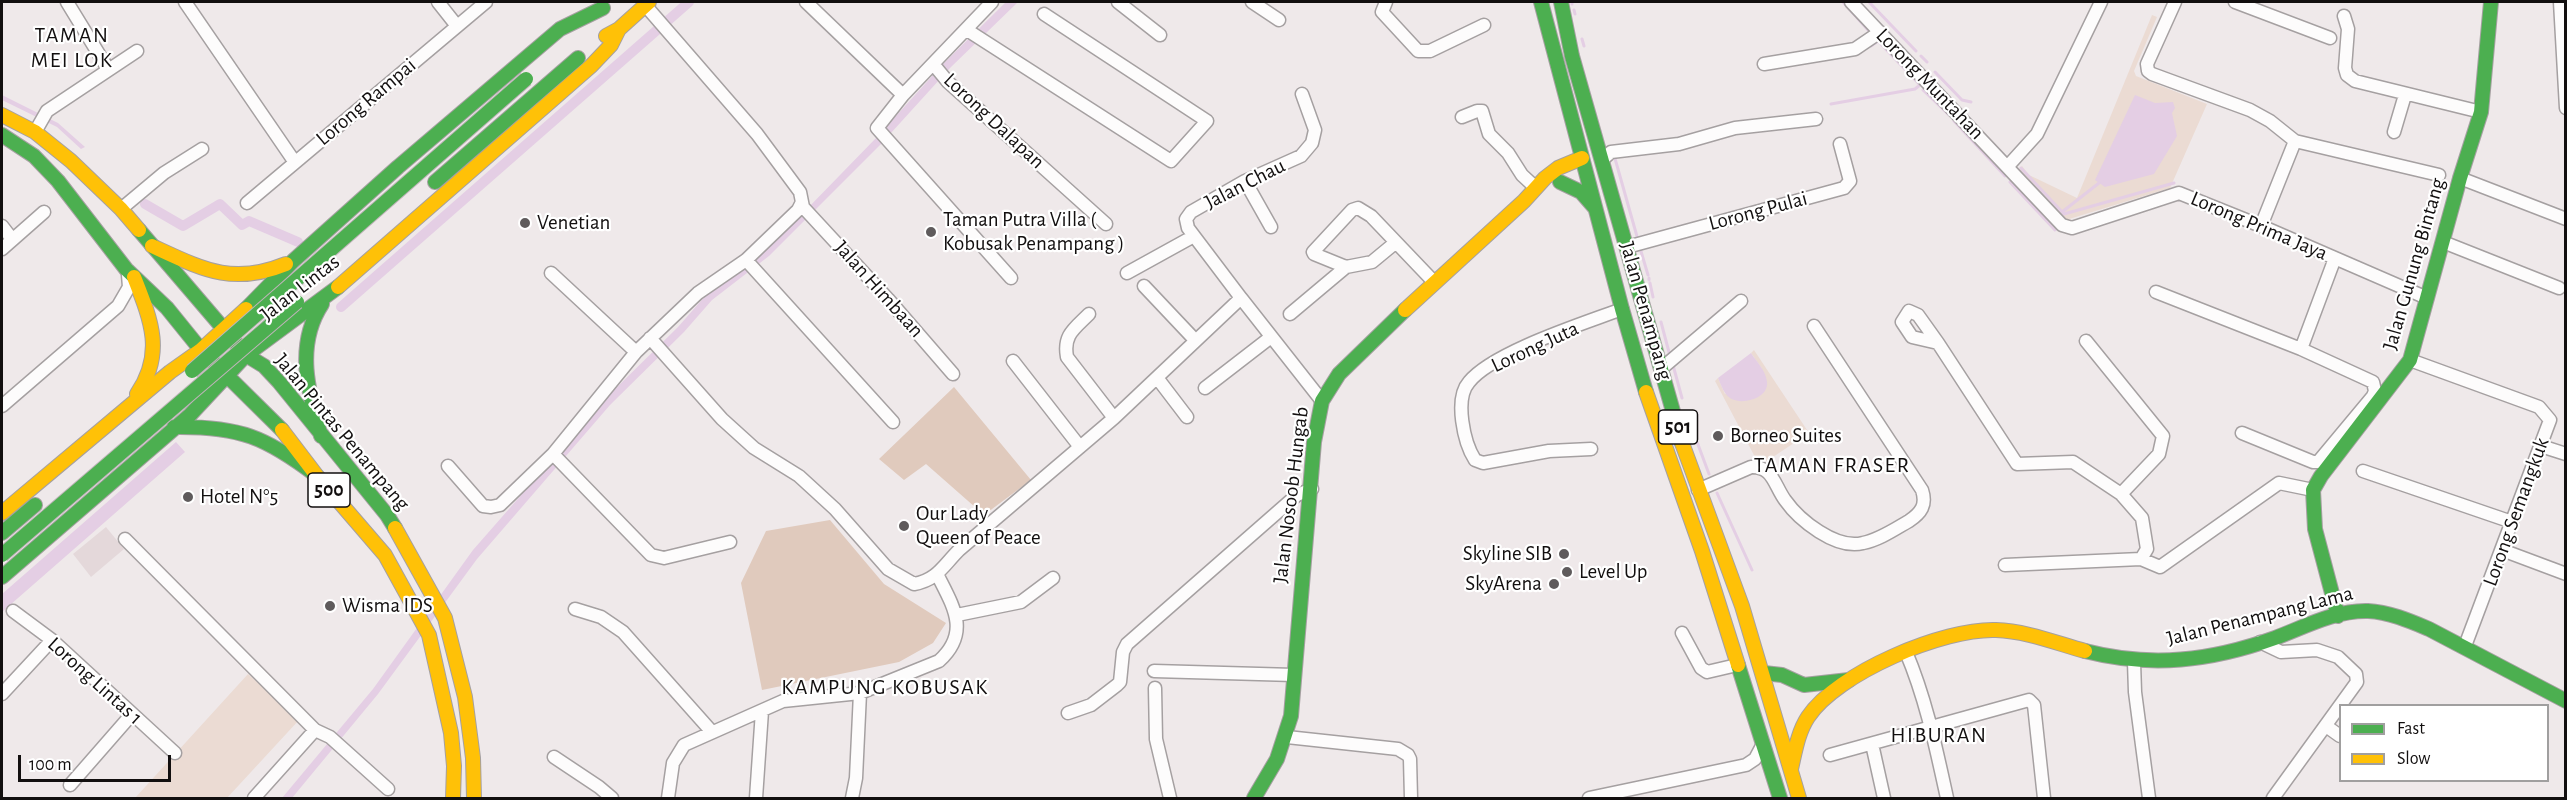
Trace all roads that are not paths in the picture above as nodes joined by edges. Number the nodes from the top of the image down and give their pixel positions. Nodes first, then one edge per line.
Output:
1 (67, 2) edge
2 (185, 2) edge
3 (438, 2) edge
4 (486, 2) edge
5 (806, 2) edge
6 (992, 2) edge
7 (1118, 2) edge
8 (1252, 2) edge
9 (1386, 2) edge
10 (1541, 2) edge
11 (1561, 2) edge
12 (1851, 2) edge
13 (2101, 2) edge
14 (2175, 2) edge
15 (2235, 2) edge
16 (2560, 2) edge
17 (647, 3) edge
18 (2487, 3) edge
19 (606, 5) edge
20 (1044, 14) dead end
21 (2344, 16) dead end
22 (1280, 20) dead end
23 (1484, 25) dead end
24 (457, 26) junction
25 (619, 29) junction
26 (970, 31) junction
27 (1880, 32) junction
28 (1160, 35) dead end
29 (2330, 38) dead end
30 (560, 47) dead end
31 (2564, 48) edge
32 (137, 51) dead end
33 (1764, 64) dead end
34 (934, 65) junction
35 (108, 69) junction
36 (531, 75) dead end
37 (1302, 94) dead end
38 (2406, 94) junction
39 (903, 95) junction
40 (2565, 108) edge
41 (2481, 112) junction
42 (2, 115) edge
43 (1462, 117) dead end
44 (1816, 119) dead end
45 (1593, 126) junction
46 (35, 132) junction
47 (2394, 132) dead end
48 (2, 135) edge
49 (2295, 141) junction
50 (1840, 144) dead end
51 (202, 149) dead end
52 (1603, 159) junction
53 (294, 161) junction
54 (1585, 163) junction
55 (2008, 166) junction
56 (2439, 175) dead end
57 (1607, 176) junction
58 (2460, 178) junction
59 (1245, 182) junction
60 (1560, 182) junction
61 (1536, 188) junction
62 (422, 193) dead end
63 (1524, 201) junction
64 (247, 203) dead end
65 (802, 205) junction
66 (121, 208) junction
67 (1596, 210) junction
68 (44, 212) dead end
69 (2565, 219) edge
70 (1106, 224) dead end
71 (2, 226) edge
72 (2261, 226) junction
73 (1271, 227) dead end
74 (1194, 236) junction
75 (12, 239) junction
76 (2443, 242) junction
77 (1395, 243) junction
78 (152, 246) junction
79 (1627, 247) junction
80 (2, 249) edge
81 (2335, 258) junction
82 (746, 260) junction
83 (293, 261) junction
84 (1346, 267) junction
85 (130, 273) junction
86 (550, 273) dead end
87 (1127, 273) dead end
88 (1011, 278) dead end
89 (1434, 282) junction
90 (315, 286) dead end
91 (1144, 286) dead end
92 (2559, 288) dead end
93 (268, 289) junction
94 (333, 291) junction
95 (2156, 292) dead end
96 (1241, 298) junction
97 (2427, 298) junction
98 (1741, 301) dead end
99 (118, 306) junction
100 (1622, 309) junction
101 (1089, 314) dead end
102 (1290, 314) dead end
103 (295, 321) junction
104 (152, 326) junction
105 (1814, 326) dead end
106 (224, 335) junction
107 (1271, 337) junction
108 (1195, 340) junction
109 (2086, 341) dead end
110 (653, 342) junction
111 (1938, 343) dead end
112 (201, 350) junction
113 (2301, 350) junction
114 (636, 352) junction
115 (241, 354) junction
116 (2410, 360) junction
117 (1013, 361) dead end
118 (1661, 369) junction
119 (170, 372) junction
120 (226, 374) junction
121 (953, 374) dead end
122 (1158, 379) junction
123 (1205, 388) dead end
124 (1322, 401) junction
125 (297, 405) junction
126 (2, 406) edge
127 (190, 415) junction
128 (116, 417) junction
129 (1187, 417) dead end
130 (1114, 418) junction
131 (893, 422) dead end
132 (277, 423) junction
133 (174, 428) junction
134 (2242, 433) dead end
135 (321, 436) junction
136 (114, 438) dead end
137 (2541, 446) junction
138 (1080, 447) junction
139 (1591, 449) dead end
140 (2565, 454) edge
141 (556, 457) junction
142 (448, 466) dead end
143 (2363, 471) dead end
144 (317, 476) junction
145 (1312, 489) junction
146 (1698, 490) junction
147 (2313, 490) junction
148 (2121, 494) junction
149 (44, 497) dead end
150 (2, 513) edge
151 (2512, 522) junction
152 (2, 533) edge
153 (125, 539) dead end
154 (730, 542) dead end
155 (2502, 550) junction
156 (2, 555) edge
157 (2141, 559) junction
158 (2005, 565) dead end
159 (937, 574) junction
160 (2565, 574) edge
161 (2, 577) edge
162 (1053, 578) dead end
163 (575, 609) dead end
164 (13, 611) dead end
165 (957, 615) junction
166 (2338, 616) junction
167 (1682, 633) dead end
168 (52, 640) junction
169 (2260, 642) junction
170 (2465, 646) junction
171 (1906, 652) junction
172 (2134, 662) junction
173 (1737, 665) junction
174 (1154, 671) dead end
175 (1764, 673) junction
176 (1294, 675) junction
177 (1849, 680) junction
178 (1804, 686) junction
179 (1155, 688) dead end
180 (1745, 691) junction
181 (860, 693) junction
182 (2, 694) edge
183 (2565, 701) edge
184 (2342, 704) edge
185 (2339, 708) edge
186 (762, 711) junction
187 (1812, 711) junction
188 (1068, 713) dead end
189 (132, 714) junction
190 (2326, 726) junction
191 (1932, 728) junction
192 (315, 730) junction
193 (712, 732) junction
194 (2339, 735) edge
195 (1287, 737) junction
196 (1763, 744) junction
197 (1872, 744) junction
198 (175, 753) dead end
199 (1830, 754) dead end
200 (554, 757) dead end
201 (1746, 765) junction
202 (1791, 769) junction
203 (1775, 781) junction
204 (70, 785) dead end
205 (388, 789) dead end
206 (1615, 796) edge
207 (254, 798) edge
208 (453, 798) edge
209 (474, 798) edge
210 (612, 798) edge
211 (668, 798) edge
212 (756, 798) edge
213 (852, 798) edge
214 (1170, 798) edge
215 (1254, 798) edge
216 (1411, 798) edge
217 (1589, 798) edge
218 (1780, 798) edge
219 (1799, 798) edge
220 (1884, 798) edge
221 (1947, 798) edge
222 (2044, 798) edge
223 (2150, 798) edge
224 (2273, 798) edge

1 - 35 street
2 - 53 street
3 - 24 street
4 - 24 street, Lorong Rampai
5 - 39 street
6 - 26 street
7 - 28 street
8 - 22 street
9 - 23 street
10 - 54 main road, Jalan Penampang / 501
11 - 45 main road, Jalan Penampang / 501
12 - 27 street, Lorong Muntahan
13 - 55 street
14 - 49 street
15 - 29 street
16 - 31 street
17 - 25 main road, Jalan Lintas
17 - 65 street
18 - 41 main road, Jalan Gunung Bintang
19 - 30 main road, Jalan Lintas
19 - 83 main road, Jalan Lintas
20 - 26 street
21 - 38 street
24 - 53 street, Lorong Rampai
25 - 62 main road, Jalan Lintas
25 - 94 main road, Jalan Lintas
26 - 34 street
27 - 33 street
27 - 55 street, Lorong Muntahan
31 - 40 street
32 - 35 street
34 - 39 street, Lorong Dalapan
34 - 70 street, Lorong Dalapan
35 - 46 street
36 - 106 main road, Jalan Lintas, bridge
37 - 59 street, Jalan Chau
38 - 41 street
38 - 47 street
39 - 88 street, Lorong Dalapan
41 - 58 main road, Jalan Gunung Bintang
42 - 46 main road, Jalan Pintas Penampang / 500
43 - 61 street
44 - 52 street
45 - 52 main road, Jalan Penampang / 501
45 - 54 main road
46 - 66 main road, Jalan Pintas Penampang / 500
48 - 85 main road, 500
49 - 56 street
49 - 72 street
50 - 79 street, Lorong Pulai
51 - 66 street
52 - 57 main road, Jalan Penampang / 501
53 - 64 street, Lorong Rampai
54 - 57 main road
54 - 60 main road, Jalan Nosoob Hungab
54 - 61 main road, Jalan Nosoob Hungab
54 - 67 main road, Jalan Penampang / 501
55 - 72 street, Lorong Prima Jaya
57 - 79 main road, Jalan Penampang / 501
58 - 69 street
58 - 76 main road, Jalan Gunung Bintang
59 - 73 street
59 - 74 street, Jalan Chau
60 - 63 main road, Jalan Nosoob Hungab
60 - 67 main road
61 - 63 main road, Jalan Nosoob Hungab
63 - 89 main road, Jalan Nosoob Hungab
65 - 82 street
65 - 121 street, Jalan Himbaan
66 - 78 main road, Jalan Pintas Penampang / 500
67 - 100 main road, Jalan Penampang / 501
68 - 75 street
71 - 75 street
72 - 81 street, Lorong Prima Jaya
74 - 87 street
74 - 96 street, Jalan Chau
75 - 80 street
76 - 92 street
76 - 97 main road, Jalan Gunung Bintang
77 - 84 street
77 - 84 street
77 - 89 street
78 - 83 main road
78 - 106 main road, Jalan Pintas Penampang / 500
79 - 118 main road, Jalan Penampang / 501
81 - 97 street, Lorong Prima Jaya
81 - 113 street
82 - 110 street
82 - 131 street
83 - 93 main road, Jalan Lintas
84 - 102 street
85 - 99 street
85 - 104 main road
85 - 112 main road, 500
86 - 114 street
89 - 124 main road, Jalan Nosoob Hungab
90 - 115 main road, Jalan Lintas, bridge
91 - 108 street
93 - 103 main road
93 - 106 main road, Jalan Lintas
94 - 103 main road, Jalan Lintas
94 - 135 main road
95 - 113 street
96 - 107 street, Jalan Chau
96 - 108 street
97 - 116 main road, Jalan Gunung Bintang
98 - 118 street
99 - 104 street
99 - 126 street
100 - 139 street, Lorong Juta
100 - 173 main road, Jalan Penampang / 501
101 - 130 street
103 - 115 main road, Jalan Lintas
104 - 128 main road
105 - 146 street
106 - 112 main road, Jalan Lintas
106 - 115 main road, Jalan Pintas Penampang / 500
106 - 136 main road, bridge
107 - 123 street
107 - 124 street, Jalan Chau
108 - 122 street
109 - 148 street
110 - 114 street
110 - 159 street
111 - 148 street
112 - 119 main road, Jalan Lintas
112 - 120 main road, 500
113 - 134 street
114 - 141 street
115 - 120 main road, Jalan Lintas
115 - 125 main road, Jalan Pintas Penampang / 500
115 - 156 main road, Jalan Lintas, bridge
116 - 137 street, Lorong Semangkuk
116 - 147 main road, Jalan Gunung Bintang
117 - 138 street
118 - 146 main road, Jalan Penampang / 501
119 - 127 main road
119 - 128 main road, Jalan Lintas
120 - 127 main road, Jalan Lintas
120 - 132 main road, 500
122 - 129 street
122 - 130 street
124 - 145 main road, Jalan Nosoob Hungab
125 - 132 main road
125 - 135 main road, Jalan Pintas Penampang / 500
127 - 133 main road, Jalan Lintas
128 - 150 main road, Jalan Lintas
130 - 138 street
132 - 144 main road, 500
133 - 144 main road
133 - 161 main road, Jalan Lintas
135 - 209 main road, Jalan Pintas Penampang / 500
137 - 140 street
137 - 151 street, Lorong Semangkuk
138 - 159 street
141 - 142 street
141 - 154 street
143 - 151 street
144 - 208 main road, 500
145 - 176 main road, Jalan Nosoob Hungab
145 - 188 street
146 - 175 main road, Jalan Penampang / 501
147 - 157 street
147 - 166 main road
148 - 157 street
149 - 152 main road
151 - 155 street, Lorong Semangkuk
153 - 192 street
155 - 160 street
155 - 170 street, Lorong Semangkuk
157 - 158 street
159 - 165 street
162 - 165 street
163 - 193 street
164 - 168 street, Lorong Lintas 1
165 - 181 street
166 - 169 main road, Jalan Penampang Lama
166 - 170 main road, Jalan Penampang Lama
167 - 173 street
168 - 182 street
168 - 189 street, Lorong Lintas 1
169 - 172 main road, Jalan Penampang Lama
169 - 184 street
170 - 183 main road, Jalan Penampang Lama
171 - 172 main road, Jalan Penampang Lama
171 - 177 main road, Jalan Penampang Lama
171 - 191 street
172 - 223 street
173 - 180 main road, Jalan Penampang / 501
174 - 176 street
175 - 178 main road
175 - 180 main road
175 - 202 main road, Jalan Penampang / 501
176 - 195 main road, Jalan Nosoob Hungab
177 - 178 main road, Jalan Penampang Lama
177 - 187 main road, Jalan Penampang Lama
178 - 187 main road
179 - 214 street
180 - 196 main road, Jalan Penampang / 501
181 - 186 street
181 - 213 street
185 - 190 street
186 - 193 street
186 - 212 street
187 - 202 main road, Jalan Penampang Lama
189 - 198 street, Lorong Lintas 1
189 - 204 street
190 - 194 street
190 - 224 street
191 - 197 street
191 - 221 street
191 - 222 street
192 - 205 street
192 - 207 street
193 - 211 street
195 - 215 main road, Jalan Nosoob Hungab
195 - 216 street
196 - 201 street
196 - 203 main road, Jalan Penampang / 501
197 - 199 street
197 - 220 street
200 - 210 street
201 - 203 street
201 - 206 street
202 - 219 main road, Jalan Penampang / 501
203 - 218 main road, Jalan Penampang / 501
206 - 217 street

